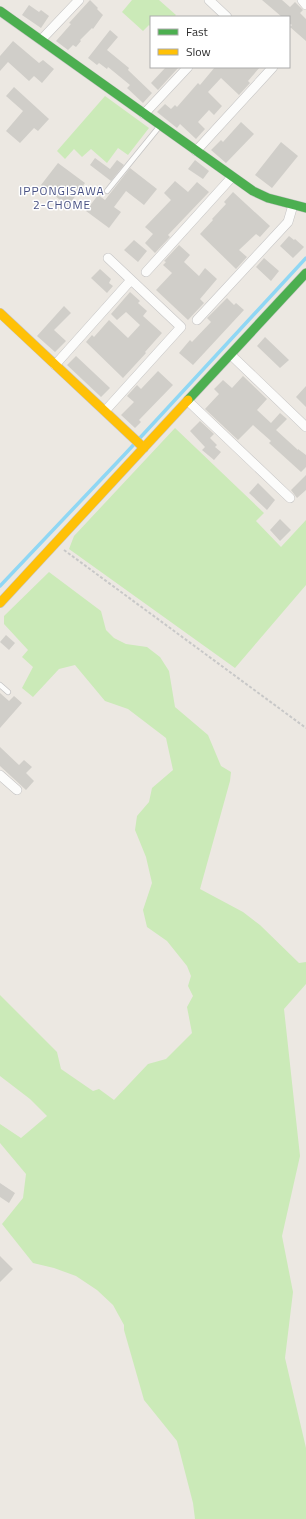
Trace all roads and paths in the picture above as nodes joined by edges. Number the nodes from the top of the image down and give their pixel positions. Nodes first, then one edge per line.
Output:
1 (79, 0) edge
2 (209, 0) edge
3 (302, 0) edge
4 (306, 5) edge
5 (0, 11) edge
6 (226, 16) edge
7 (41, 40) junction
8 (187, 68) edge
9 (272, 68) edge
10 (144, 114) junction
11 (160, 125) junction
12 (196, 151) junction
13 (232, 177) junction
14 (107, 191) dead end
15 (292, 205) junction
16 (306, 208) edge
17 (108, 258) dead end
18 (146, 272) dead end
19 (306, 273) edge
20 (131, 280) junction
21 (0, 313) edge
22 (197, 320) dead end
23 (231, 355) junction
24 (55, 365) junction
25 (188, 401) junction
26 (105, 411) junction
27 (306, 427) edge
28 (139, 443) junction
29 (290, 498) dead end
30 (54, 544) junction
31 (0, 603) edge
32 (0, 685) edge
33 (8, 692) dead end
34 (306, 728) edge
35 (0, 775) edge
36 (17, 790) dead end

1 - 7 street
2 - 6 street
3 - 4 street
5 - 7 street
7 - 10 street
8 - 10 street
9 - 12 street
10 - 11 street
11 - 12 street
11 - 14 lane
12 - 13 street
13 - 15 street
13 - 18 street
15 - 16 street
15 - 22 street
17 - 20 street
19 - 23 street
20 - 24 street
20 - 26 street
21 - 24 street
23 - 25 street
23 - 27 street
24 - 26 street
25 - 28 street
25 - 29 street
26 - 28 street
28 - 30 street
30 - 31 street
30 - 34 path
32 - 33 lane
35 - 36 street

